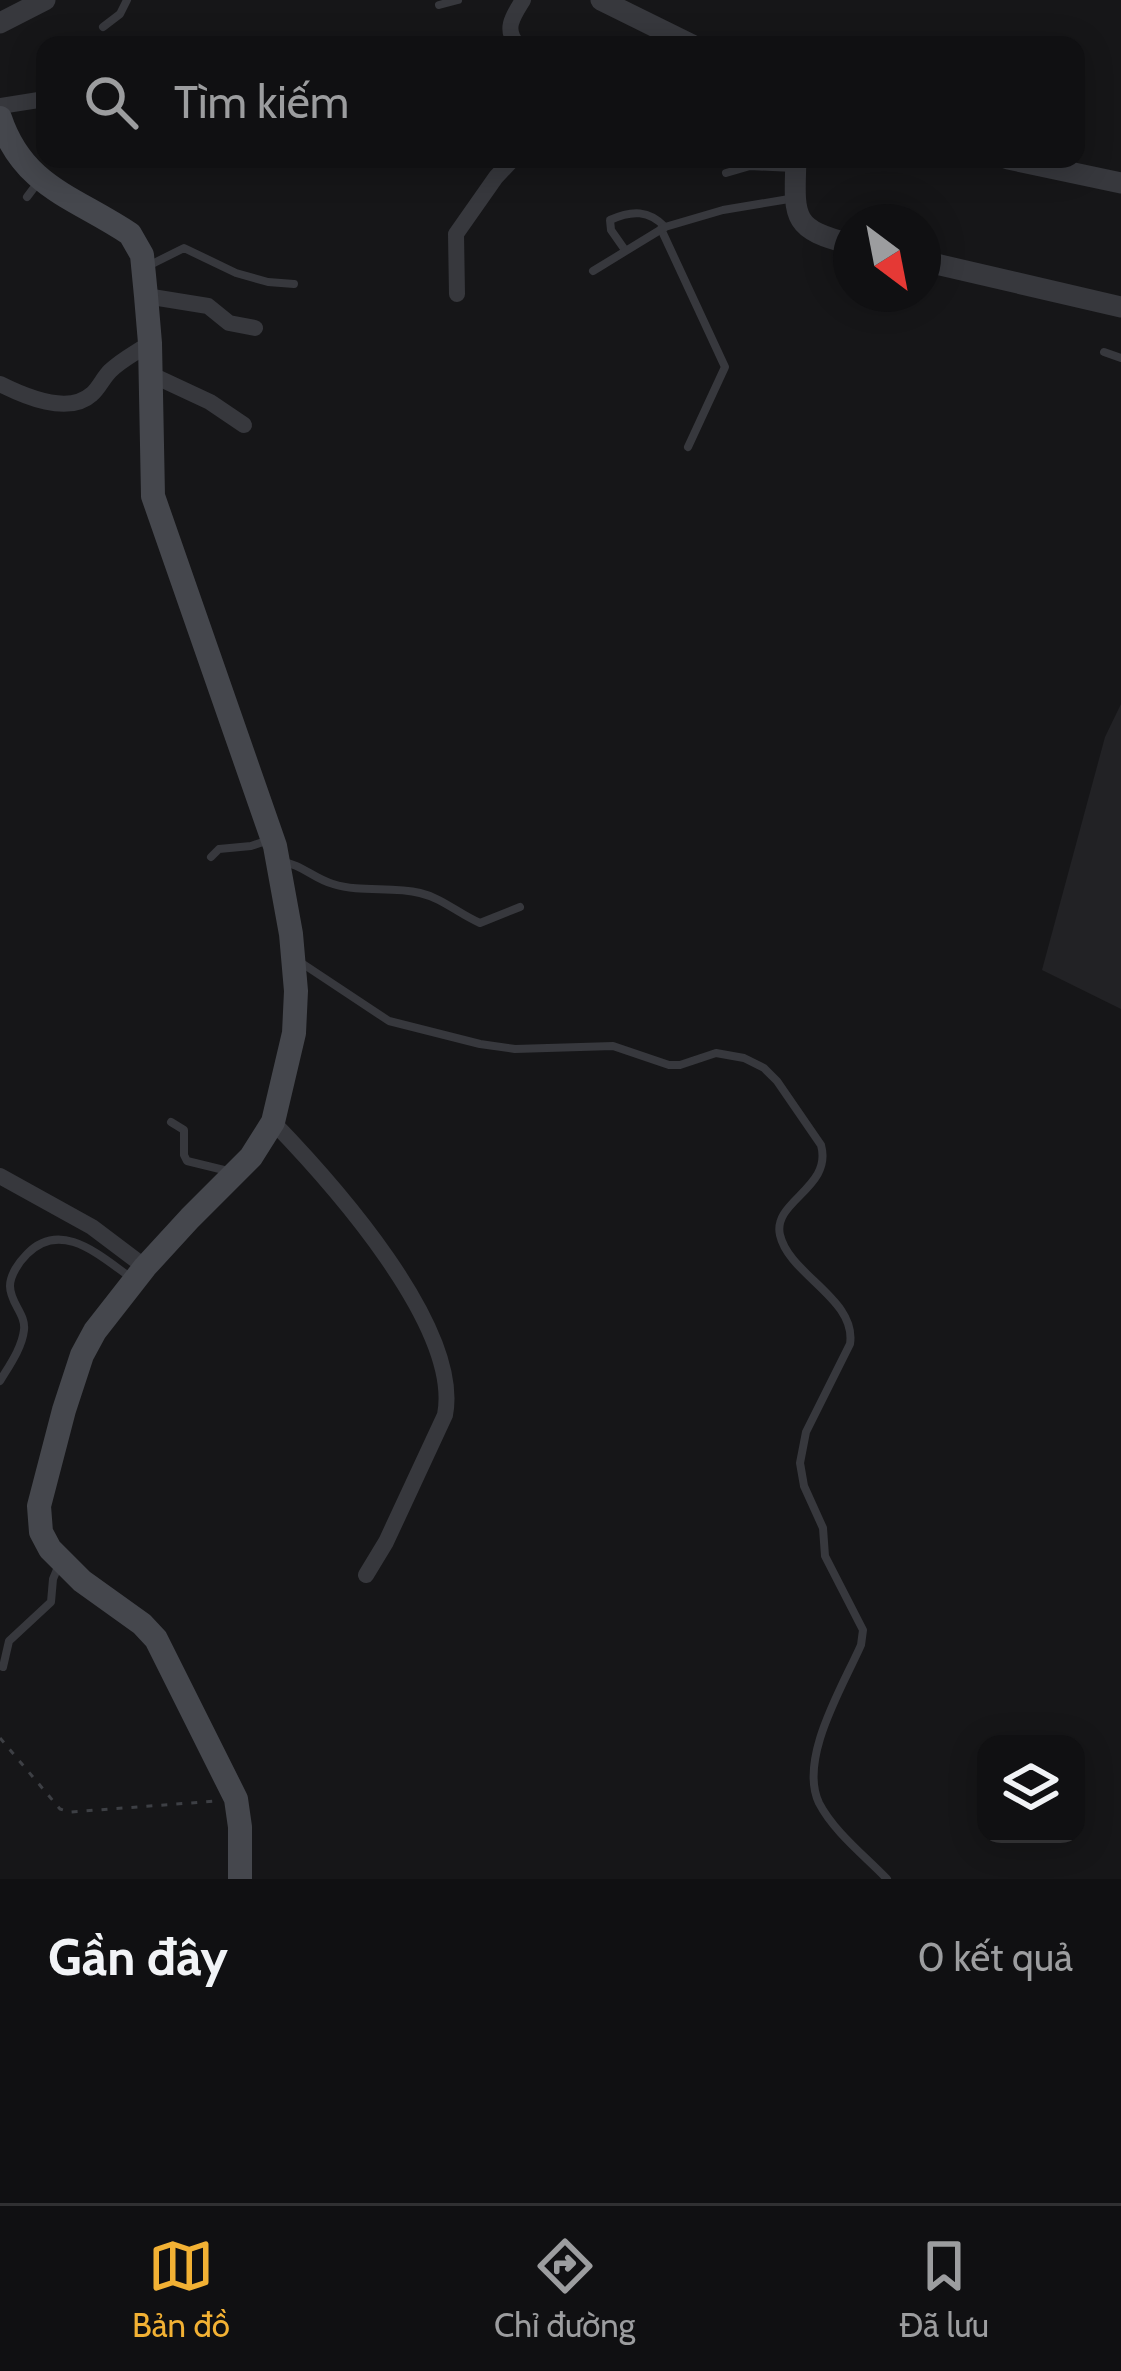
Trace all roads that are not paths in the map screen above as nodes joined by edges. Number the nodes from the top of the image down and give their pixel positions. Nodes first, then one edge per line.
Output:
1 (45, 0) edge
2 (127, 0) edge
3 (458, 0) edge
4 (523, 0) edge
5 (602, 0) edge
6 (439, 5) dead end
7 (0, 23) edge
8 (103, 27) dead end
9 (511, 36) edge
10 (665, 36) edge
11 (36, 100) edge
12 (0, 106) edge
13 (2, 132) edge
14 (504, 168) edge
15 (743, 168) edge
16 (796, 168) edge
17 (1050, 168) edge
18 (726, 173) dead end
19 (1121, 183) edge
20 (796, 198) junction
21 (663, 228) junction
22 (833, 238) edge
23 (625, 250) junction
24 (941, 265) edge
25 (143, 268) junction
26 (592, 271) dead end
27 (294, 284) dead end
28 (457, 294) dead end
29 (146, 296) junction
30 (1121, 307) edge
31 (255, 328) dead end
32 (150, 343) junction
33 (1104, 352) dead end
34 (1121, 358) edge
35 (150, 374) junction
36 (0, 384) edge
37 (244, 425) dead end
38 (688, 448) dead end
39 (276, 849) junction
40 (212, 857) dead end
41 (520, 907) dead end
42 (294, 958) junction
43 (171, 1122) dead end
44 (273, 1122) junction
45 (236, 1172) junction
46 (0, 1176) edge
47 (140, 1274) junction
48 (0, 1381) edge
49 (61, 1560) junction
50 (366, 1575) dead end
51 (3, 1667) dead end
52 (240, 1879) edge
53 (887, 1879) edge

1 - 7 street
2 - 8 lane
3 - 6 lane
4 - 9 street
5 - 10 street
11 - 12 street
13 - 25 main road
14 - 28 street
15 - 18 lane
16 - 20 street
17 - 19 street
20 - 21 lane
20 - 22 street
21 - 23 lane
21 - 23 lane
21 - 38 lane
23 - 26 lane
24 - 30 street
25 - 27 lane
25 - 29 main road
29 - 31 street
29 - 32 main road
32 - 35 main road
32 - 36 street
33 - 34 lane
35 - 37 street
35 - 39 main road
39 - 40 lane
39 - 41 lane
39 - 42 main road
42 - 44 main road
42 - 53 lane
43 - 45 lane
44 - 45 main road
44 - 50 street
45 - 47 main road
46 - 47 street
47 - 48 lane
47 - 49 main road
49 - 51 lane
49 - 52 main road

